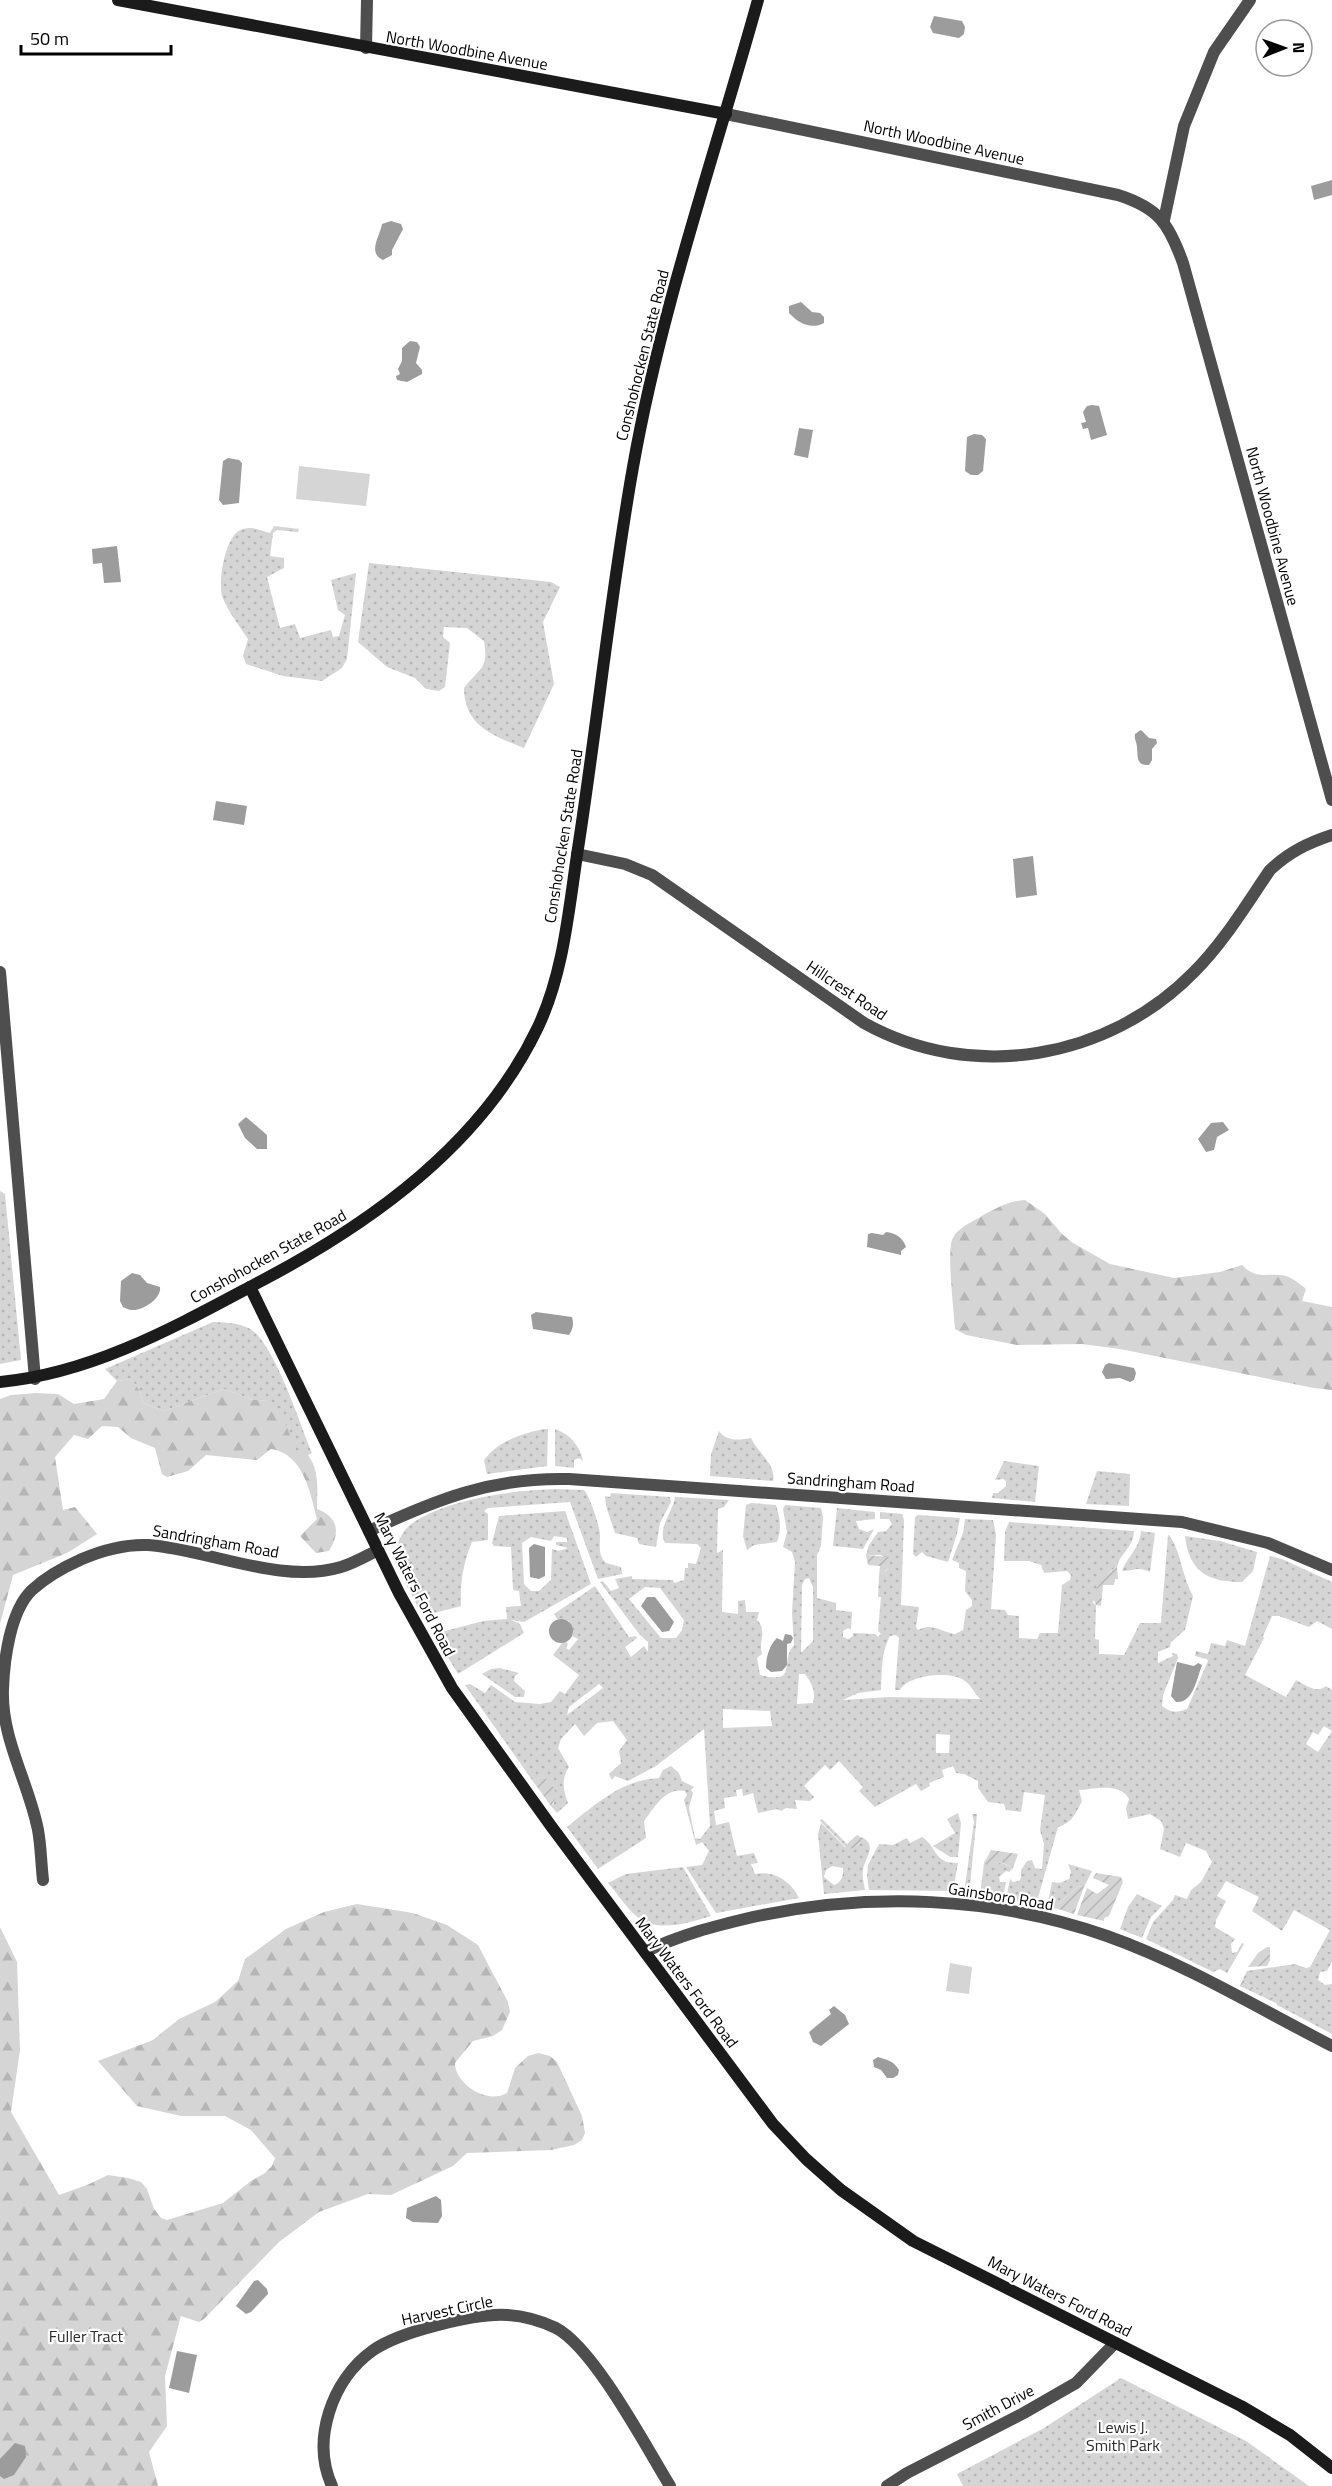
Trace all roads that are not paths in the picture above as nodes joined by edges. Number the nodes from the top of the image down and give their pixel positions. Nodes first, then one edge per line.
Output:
1 (118, 0) edge
2 (367, 0) edge
3 (758, 0) edge
4 (1250, 0) edge
5 (366, 48) junction
6 (726, 114) junction
7 (1164, 220) junction
8 (1332, 800) edge
9 (1332, 835) edge
10 (577, 854) junction
11 (0, 972) edge
12 (250, 1287) junction
13 (35, 1378) junction
14 (0, 1382) edge
15 (369, 1531) junction
16 (378, 1550) junction
17 (1332, 1570) edge
18 (43, 1880) dead end
19 (645, 1952) junction
20 (1332, 2046) edge
21 (1115, 2343) junction
22 (1332, 2468) edge
23 (332, 2486) edge
24 (670, 2486) edge
25 (887, 2486) edge

1 - 5 street, North Woodbine Avenue
2 - 5 street
3 - 6 street, Conshohocken State Road
4 - 7 street
5 - 6 street, North Woodbine Avenue
6 - 7 street, North Woodbine Avenue
6 - 10 street, Conshohocken State Road
7 - 8 street, North Woodbine Avenue
9 - 10 street, Hillcrest Road
10 - 12 street, Conshohocken State Road
11 - 13 street
12 - 13 street, Conshohocken State Road
12 - 15 street, Mary Waters Ford Road
13 - 14 street, Conshohocken State Road
15 - 16 street, Mary Waters Ford Road
15 - 17 street, Sandringham Road
16 - 18 street, Sandringham Road
16 - 19 street, Mary Waters Ford Road
19 - 20 street, Gainsboro Road
19 - 21 street, Mary Waters Ford Road
21 - 22 street, Mary Waters Ford Road
21 - 25 street, Smith Drive
23 - 24 street, Harvest Circle

